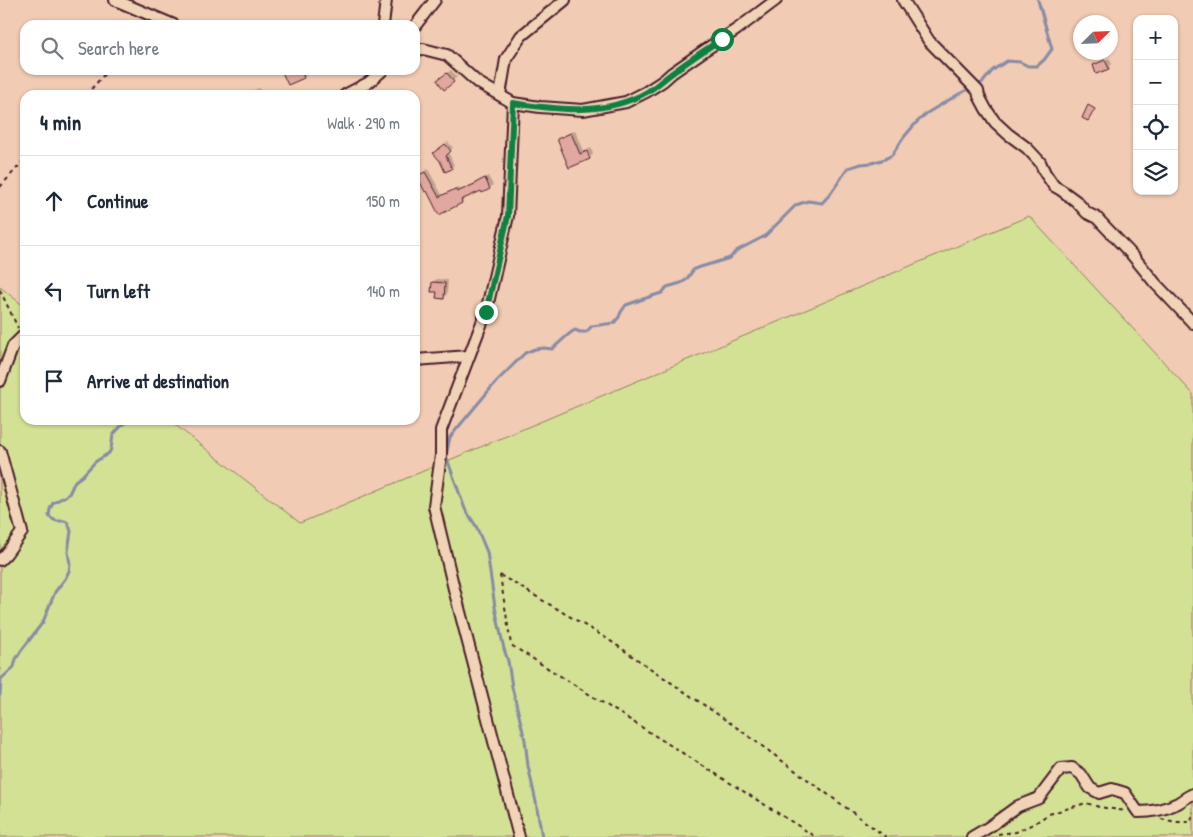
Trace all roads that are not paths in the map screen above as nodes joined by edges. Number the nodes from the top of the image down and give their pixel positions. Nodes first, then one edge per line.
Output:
1 (115, 0) edge
2 (386, 0) edge
3 (435, 0) edge
4 (565, 0) edge
5 (776, 0) edge
6 (903, 0) edge
7 (162, 20) edge
8 (384, 20) edge
9 (420, 20) edge
10 (420, 49) edge
11 (370, 75) edge
12 (377, 75) edge
13 (368, 83) junction
14 (355, 90) edge
15 (500, 95) junction
16 (513, 103) junction
17 (1193, 323) edge
18 (20, 339) edge
19 (469, 356) junction
20 (420, 360) edge
21 (0, 381) edge
22 (0, 451) edge
23 (0, 560) edge
24 (1193, 794) edge
25 (519, 837) edge
26 (972, 837) edge

1 - 7 street
2 - 8 street
3 - 9 street
4 - 15 street
5 - 16 street
6 - 17 street
10 - 15 street
11 - 13 street
12 - 13 street
13 - 14 street
15 - 16 street
16 - 19 street
18 - 21 street
19 - 20 street
19 - 25 street
22 - 23 street
24 - 26 street

